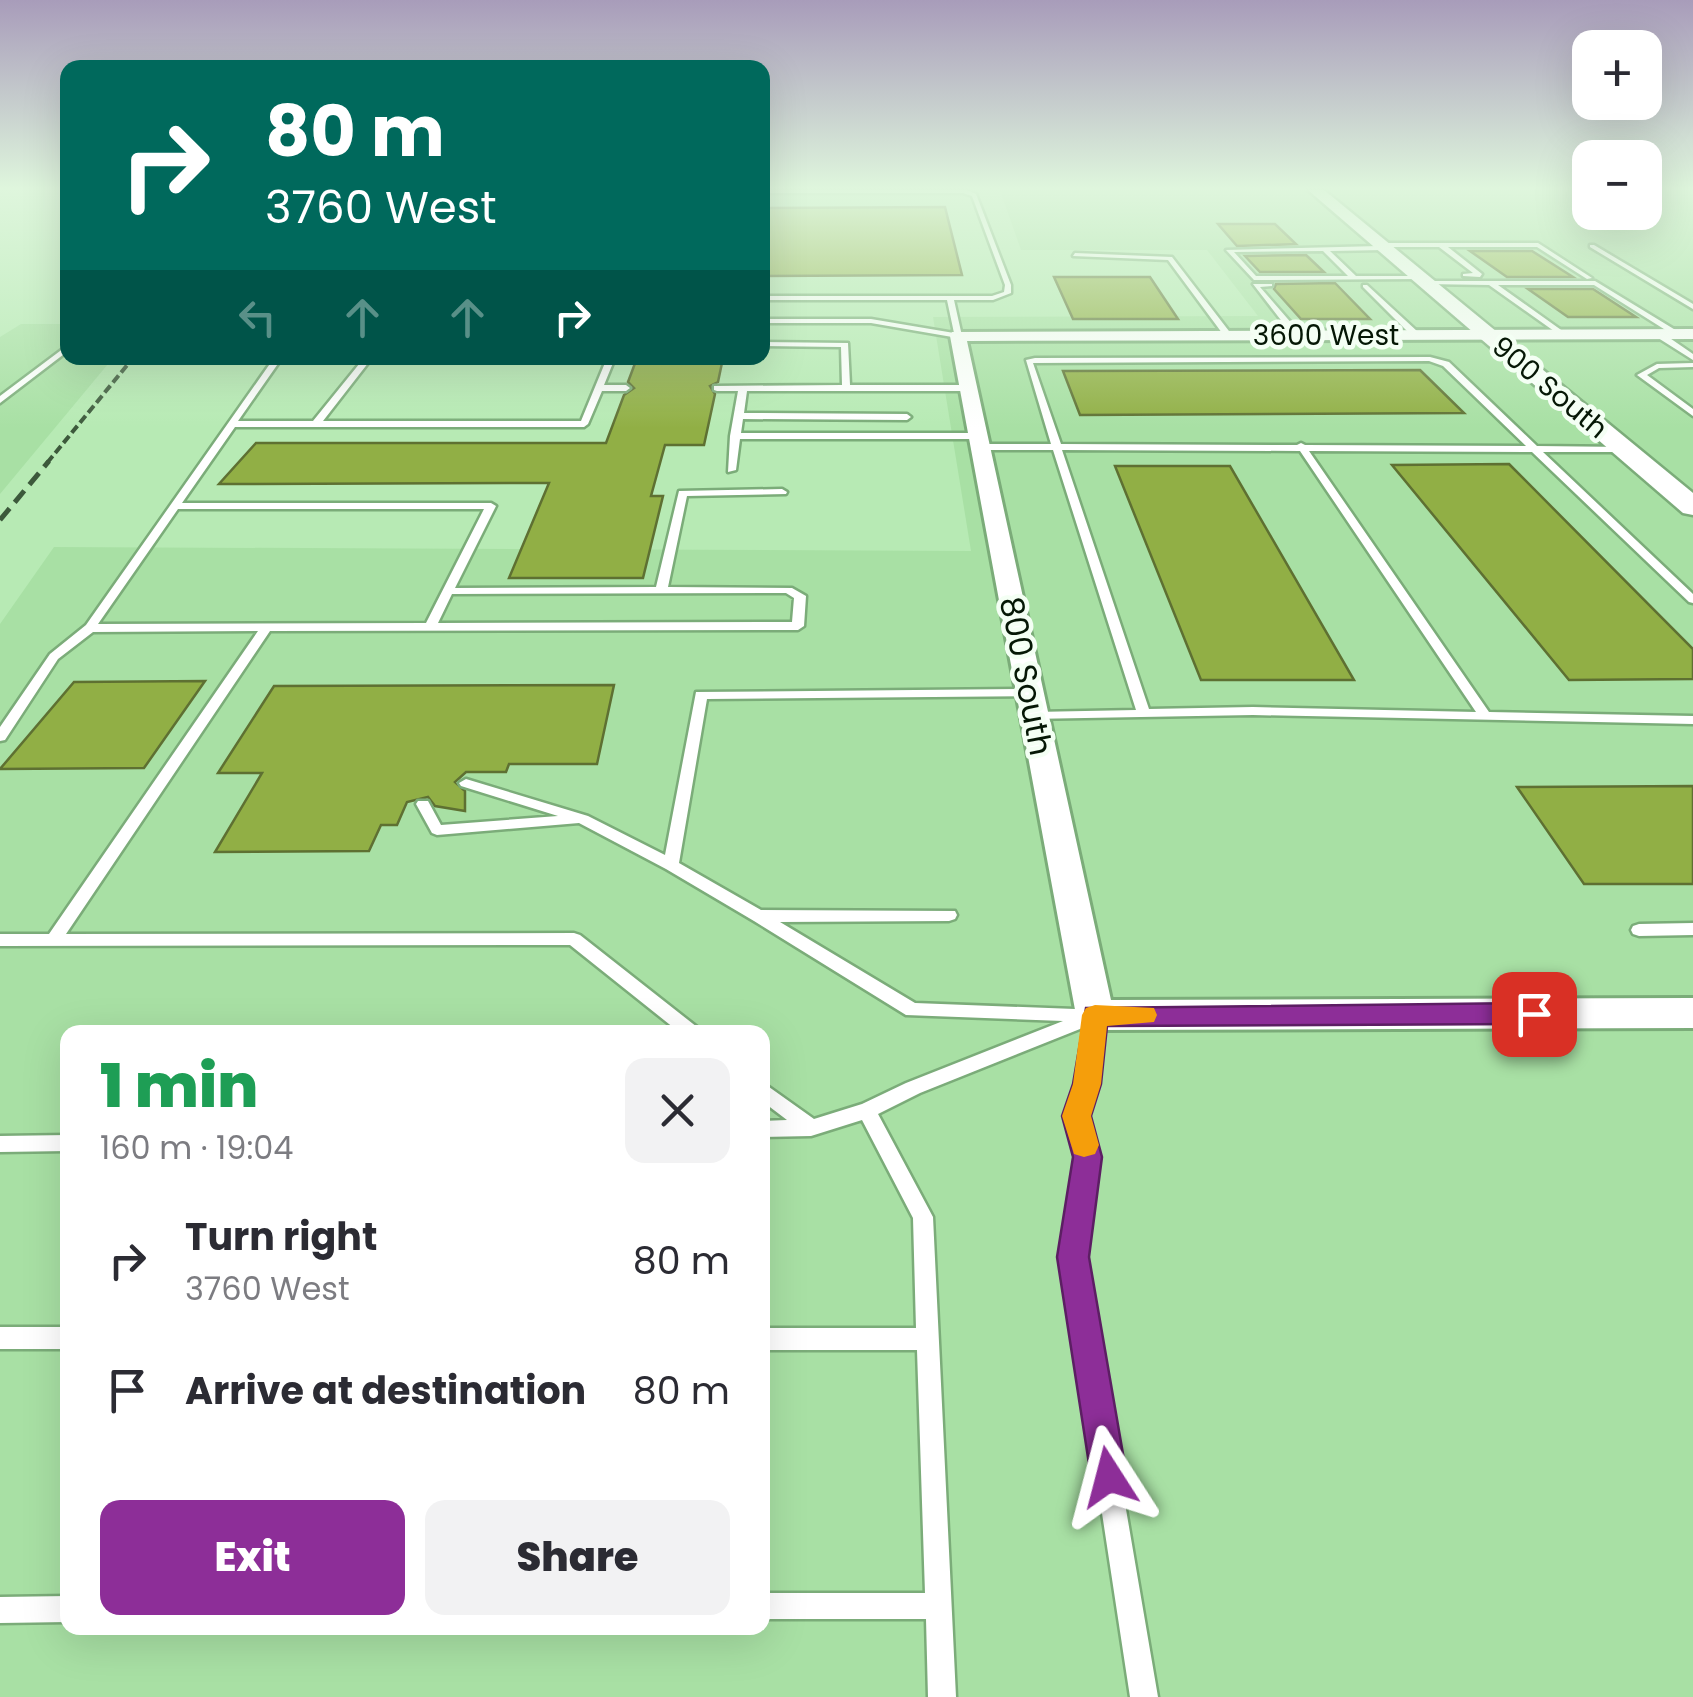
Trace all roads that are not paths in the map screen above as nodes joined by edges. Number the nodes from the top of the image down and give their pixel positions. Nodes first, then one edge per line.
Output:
1 (1002, 269) edge
2 (1178, 269) edge
3 (1246, 269) edge
4 (1345, 269) edge
5 (1410, 269) edge
6 (1473, 269) edge
7 (1576, 269) edge
8 (1631, 269) edge
9 (1354, 278) junction
10 (1589, 278) dead end
11 (940, 279) dead end
12 (1423, 280) junction
13 (1490, 283) junction
14 (1365, 286) junction
15 (770, 298) edge
16 (947, 298) junction
17 (1691, 305) edge
18 (770, 321) edge
19 (1415, 334) junction
20 (1487, 334) junction
21 (1562, 334) junction
22 (1658, 334) junction
23 (1686, 334) edge
24 (1225, 335) junction
25 (1297, 335) junction
26 (958, 336) junction
27 (770, 344) edge
28 (60, 353) edge
29 (1237, 360) junction
30 (1693, 362) edge
31 (273, 365) edge
32 (362, 365) edge
33 (608, 365) edge
34 (598, 388) junction
35 (626, 388) dead end
36 (716, 388) dead end
37 (743, 388) junction
38 (846, 388) junction
39 (969, 388) junction
40 (0, 400) edge
41 (1693, 413) edge
42 (738, 416) junction
43 (907, 416) dead end
44 (232, 424) junction
45 (316, 424) junction
46 (736, 436) junction
47 (979, 442) junction
48 (1301, 446) junction
49 (1057, 448) junction
50 (1534, 448) junction
51 (1624, 449) junction
52 (731, 470) dead end
53 (782, 492) dead end
54 (175, 506) junction
55 (1693, 507) edge
56 (790, 576) dead end
57 (661, 590) junction
58 (788, 590) junction
59 (448, 591) junction
60 (1693, 600) edge
61 (430, 627) junction
62 (90, 628) junction
63 (266, 628) junction
64 (1032, 704) junction
65 (1144, 714) junction
66 (1484, 714) junction
67 (1693, 720) edge
68 (0, 737) edge
69 (466, 783) dead end
70 (423, 804) dead end
71 (583, 819) junction
72 (671, 865) junction
73 (948, 915) dead end
74 (758, 916) junction
75 (1693, 929) edge
76 (1639, 930) dead end
77 (0, 940) edge
78 (53, 940) junction
79 (1693, 1013) edge
80 (1095, 1015) junction
81 (682, 1025) edge
82 (770, 1096) edge
83 (867, 1111) junction
84 (810, 1128) junction
85 (770, 1129) edge
86 (60, 1142) edge
87 (0, 1144) edge
88 (0, 1338) edge
89 (60, 1338) edge
90 (770, 1338) edge
91 (928, 1339) junction
92 (770, 1606) edge
93 (939, 1606) junction
94 (60, 1609) edge
95 (0, 1610) edge
96 (942, 1697) edge
97 (1144, 1697) edge

1 - 16 lane
2 - 24 lane
3 - 9 lane
4 - 9 lane
5 - 12 street, 900 South
6 - 12 lane
7 - 10 lane
8 - 17 lane
9 - 12 lane
11 - 16 lane
12 - 13 lane
12 - 14 lane
12 - 20 street, 900 South
13 - 21 lane
13 - 23 lane
14 - 19 lane
14 - 25 lane
15 - 16 lane
16 - 26 lane
18 - 26 lane
19 - 20 street, 3600 West
19 - 25 street, 3600 West
20 - 21 street, 3600 West
20 - 51 street, 900 South
21 - 22 street, 3600 West
22 - 23 street, 3600 West
22 - 30 lane
24 - 25 street, 3600 West
24 - 26 street, 3600 West
24 - 29 lane
26 - 39 street, 800 South
27 - 38 lane
28 - 40 lane
29 - 49 lane
29 - 50 lane
30 - 41 lane
31 - 44 lane
32 - 45 lane
33 - 34 lane
34 - 35 lane
34 - 45 lane
36 - 37 lane
37 - 38 lane
37 - 42 lane
38 - 39 lane
39 - 47 street, 800 South
42 - 43 lane
42 - 46 lane
44 - 45 lane
44 - 54 lane
46 - 47 lane
46 - 52 lane
47 - 49 lane
47 - 64 street, 800 South
48 - 49 lane
48 - 50 lane
48 - 66 lane
49 - 65 lane
50 - 51 lane
50 - 60 lane
51 - 55 street, 900 South
53 - 57 lane
54 - 59 lane
54 - 62 lane
56 - 58 lane
57 - 58 lane
57 - 59 lane
58 - 61 lane
59 - 61 lane
61 - 63 lane
62 - 63 lane
62 - 68 lane
63 - 78 lane
64 - 65 lane
64 - 72 lane
64 - 80 street, 800 South
65 - 66 lane
66 - 67 lane
69 - 71 lane
70 - 71 lane
71 - 72 lane
72 - 74 lane
73 - 74 lane
74 - 80 lane
75 - 76 lane
77 - 78 lane
78 - 81 lane
79 - 80 street
80 - 83 lane
80 - 97 lane
82 - 84 lane
83 - 84 lane
83 - 91 lane
84 - 85 lane
86 - 87 lane
88 - 89 lane
90 - 91 lane
91 - 93 lane
92 - 93 lane
93 - 96 lane
94 - 95 lane

